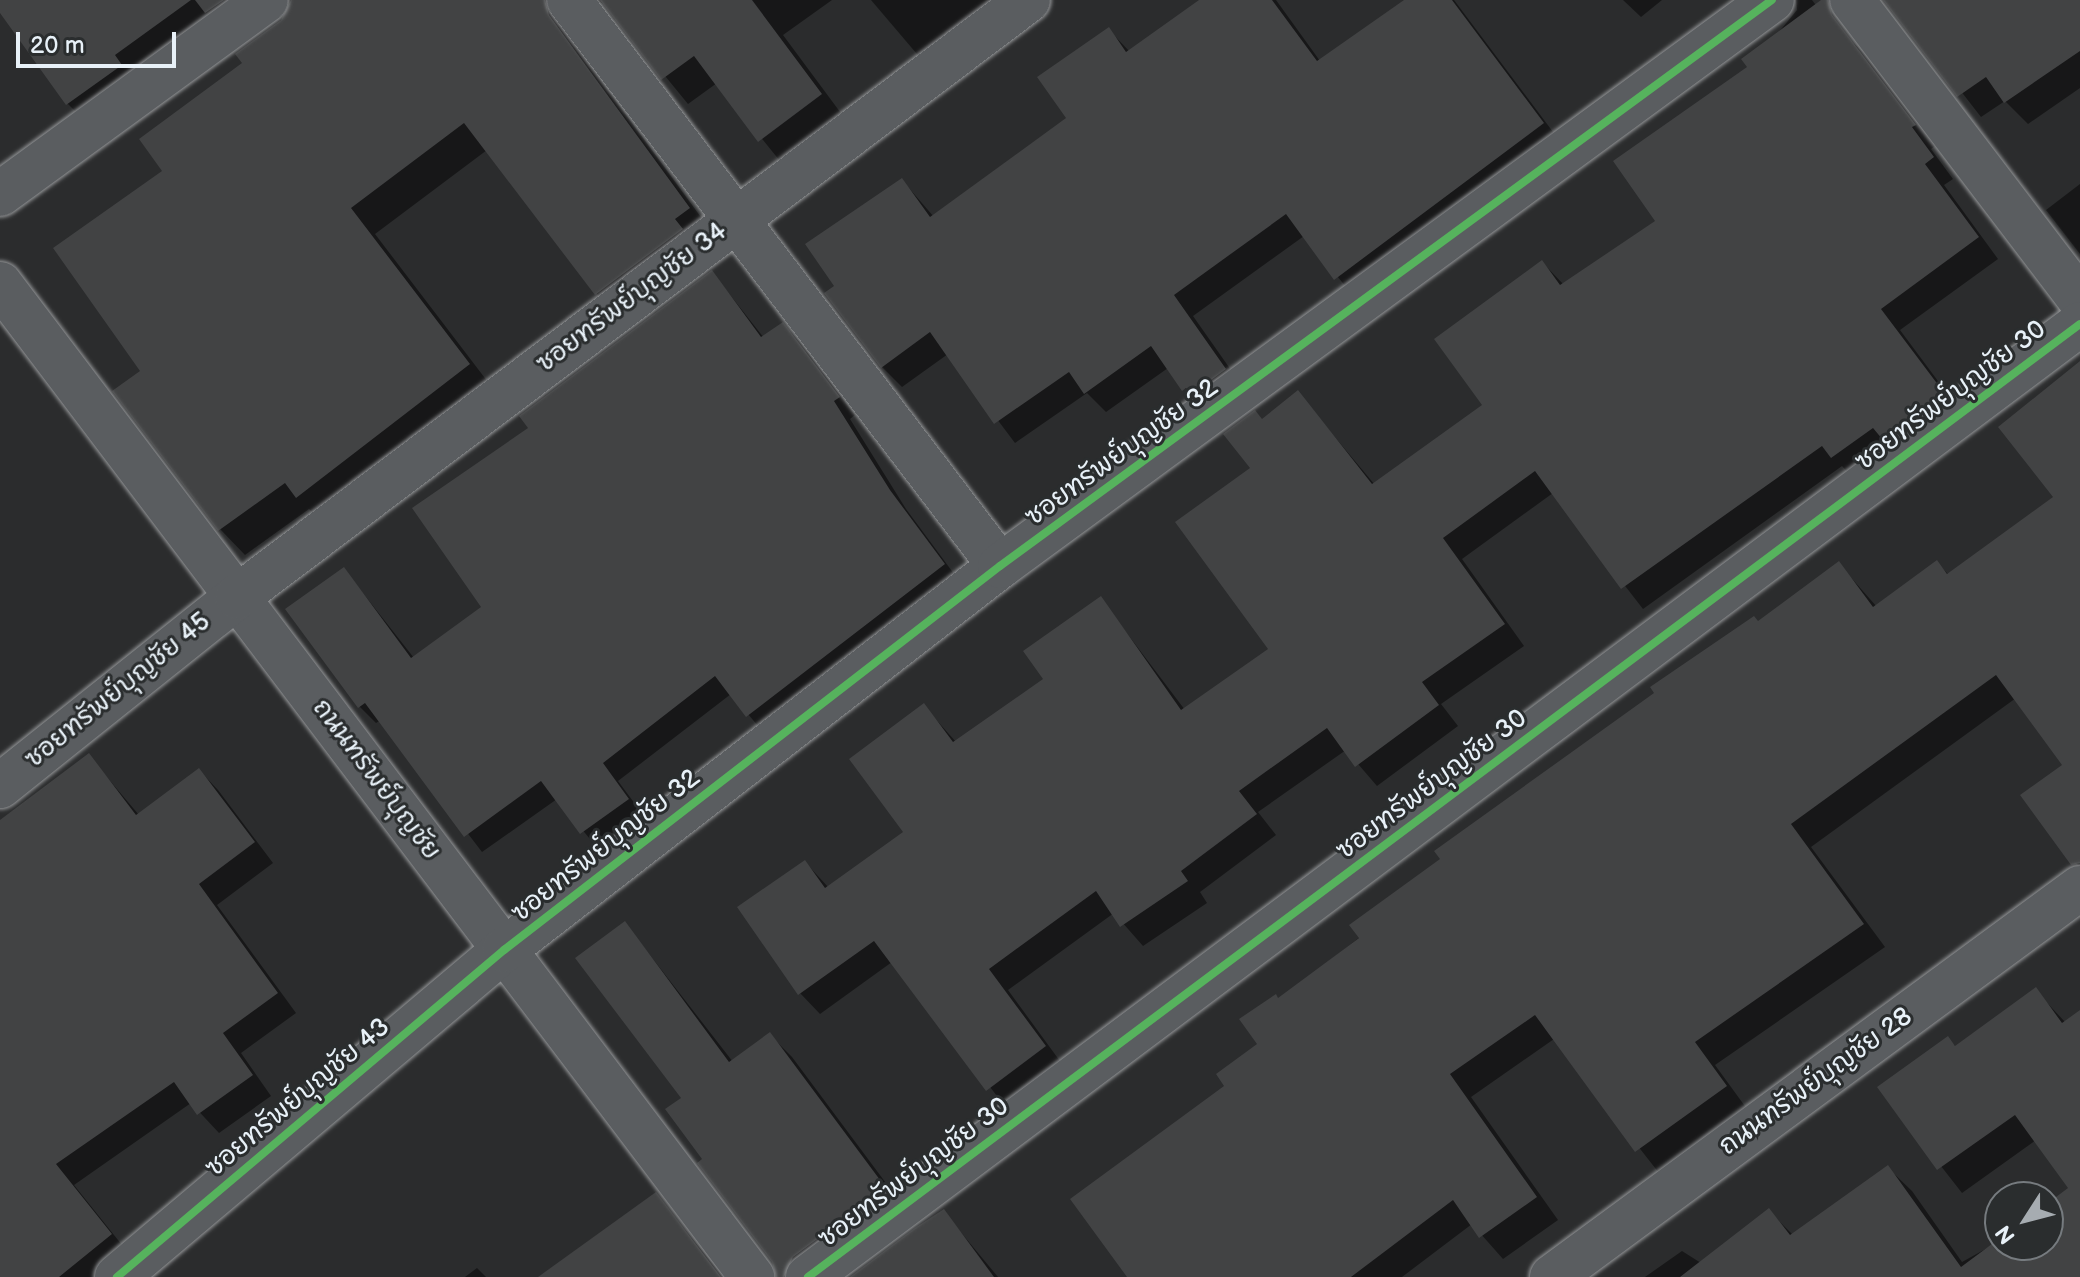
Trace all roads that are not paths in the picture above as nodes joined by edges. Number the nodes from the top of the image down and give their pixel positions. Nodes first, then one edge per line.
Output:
1 (266, 0) edge
2 (569, 0) edge
3 (1028, 0) edge
4 (1772, 0) edge
5 (1852, 0) edge
6 (0, 194) edge
7 (738, 217) junction
8 (0, 284) edge
9 (2080, 299) edge
10 (2080, 324) edge
11 (1000, 566) junction
12 (237, 597) junction
13 (0, 786) edge
14 (2080, 888) edge
15 (504, 950) junction
16 (117, 1277) edge
17 (752, 1277) edge
18 (808, 1277) edge
19 (1552, 1277) edge

1 - 6 street
2 - 7 street
3 - 7 street, ซอยทรัพย์บุญชัย 34
4 - 11 street, ซอยทรัพย์บุญชัย 32
5 - 9 street
7 - 11 street
7 - 12 street, ซอยทรัพย์บุญชัย 34
8 - 12 street, ถนนทรัพย์บุญชัย
10 - 18 street, ซอยทรัพย์บุญชัย 30
11 - 15 street, ซอยทรัพย์บุญชัย 32
12 - 13 street, ซอยทรัพย์บุญชัย 45
12 - 15 street, ถนนทรัพย์บุญชัย
14 - 19 street, ถนนทรัพย์บุญชัย 28
15 - 16 street, ซอยทรัพย์บุญชัย 43
15 - 17 street, ถนนทรัพย์บุญชัย

